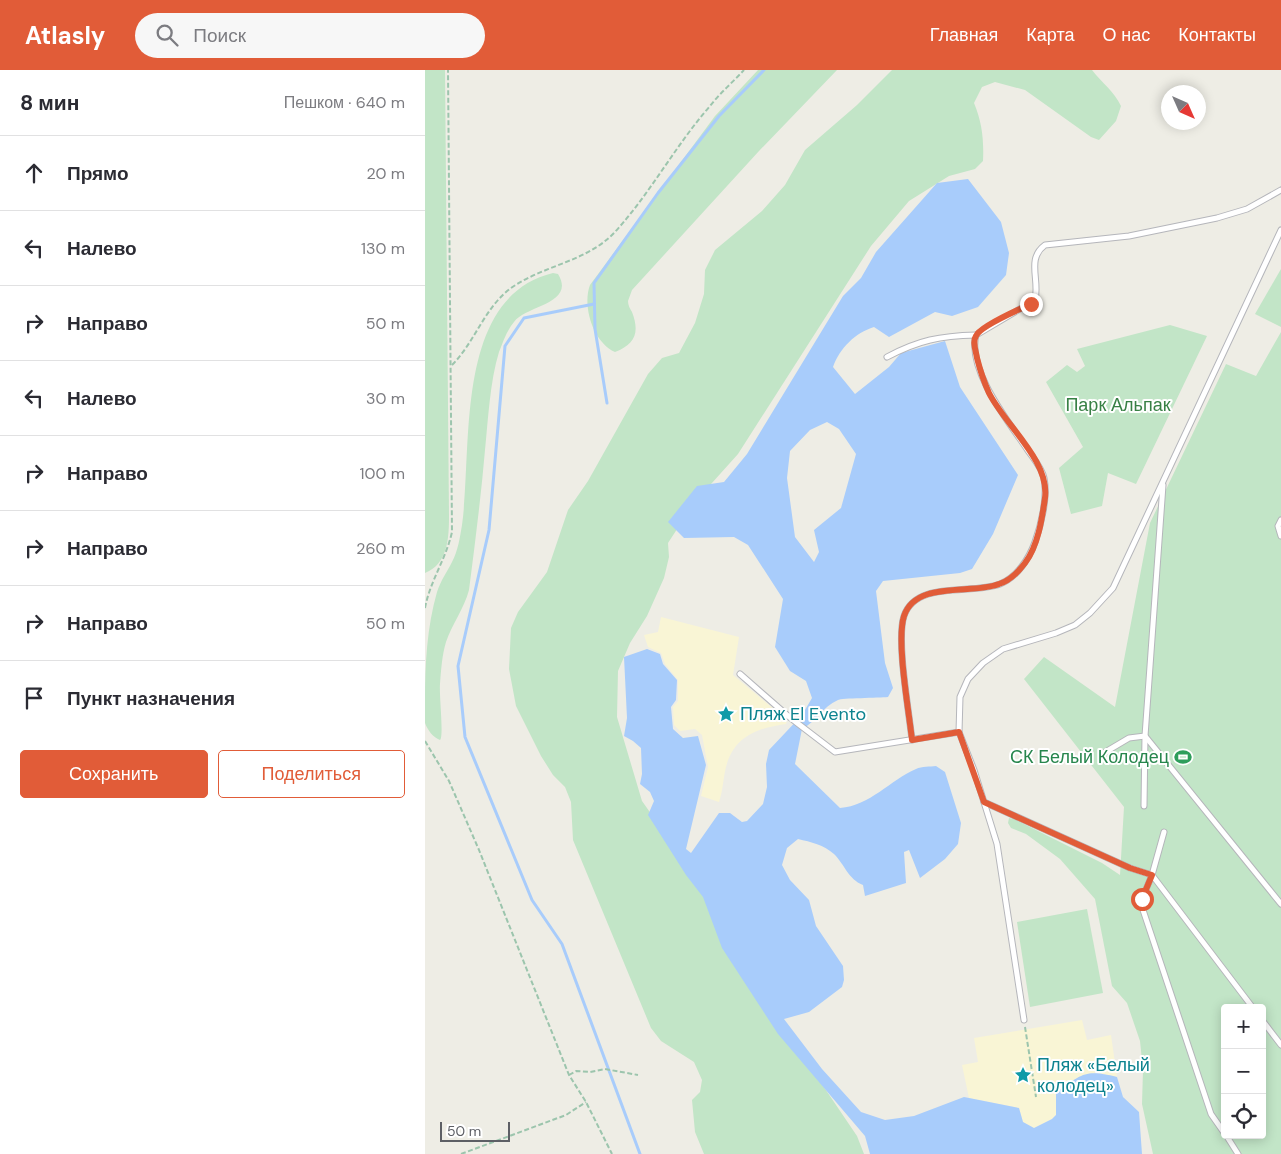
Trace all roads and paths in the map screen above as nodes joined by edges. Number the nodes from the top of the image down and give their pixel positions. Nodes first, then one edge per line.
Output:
1 (448, 70) edge
2 (744, 70) edge
3 (1281, 190) edge
4 (1281, 230) edge
5 (976, 335) junction
6 (887, 357) dead end
7 (451, 366) junction
8 (1164, 480) junction
9 (1281, 520) edge
10 (1281, 536) edge
11 (425, 608) edge
12 (740, 674) dead end
13 (959, 732) junction
14 (1145, 736) junction
15 (912, 740) junction
16 (425, 741) edge
17 (1102, 754) dead end
18 (984, 802) junction
19 (1144, 806) dead end
20 (1164, 832) dead end
21 (1152, 875) junction
22 (1281, 904) edge
23 (1250, 1004) edge
24 (1024, 1020) joint
25 (1266, 1025) edge
26 (1281, 1045) edge
27 (569, 1075) junction
28 (638, 1075) dead end
29 (1036, 1097) dead end
30 (586, 1102) junction
31 (1221, 1129) edge
32 (1228, 1139) edge
33 (461, 1154) edge
34 (613, 1154) edge
35 (1238, 1154) edge

1 - 7 path
2 - 7 path
3 - 5 lane
4 - 8 lane
5 - 6 lane
5 - 15 lane
7 - 11 path
8 - 13 lane
8 - 14 lane
9 - 10 lane
12 - 15 lane
13 - 15 lane
13 - 18 lane
14 - 17 lane
14 - 19 lane
14 - 22 lane
16 - 27 path
18 - 21 lane
18 - 24 lane
20 - 21 lane
21 - 23 lane
21 - 31 lane
24 - 29 path
25 - 26 lane
27 - 28 path
27 - 30 path
30 - 33 path
30 - 34 path
32 - 35 lane

